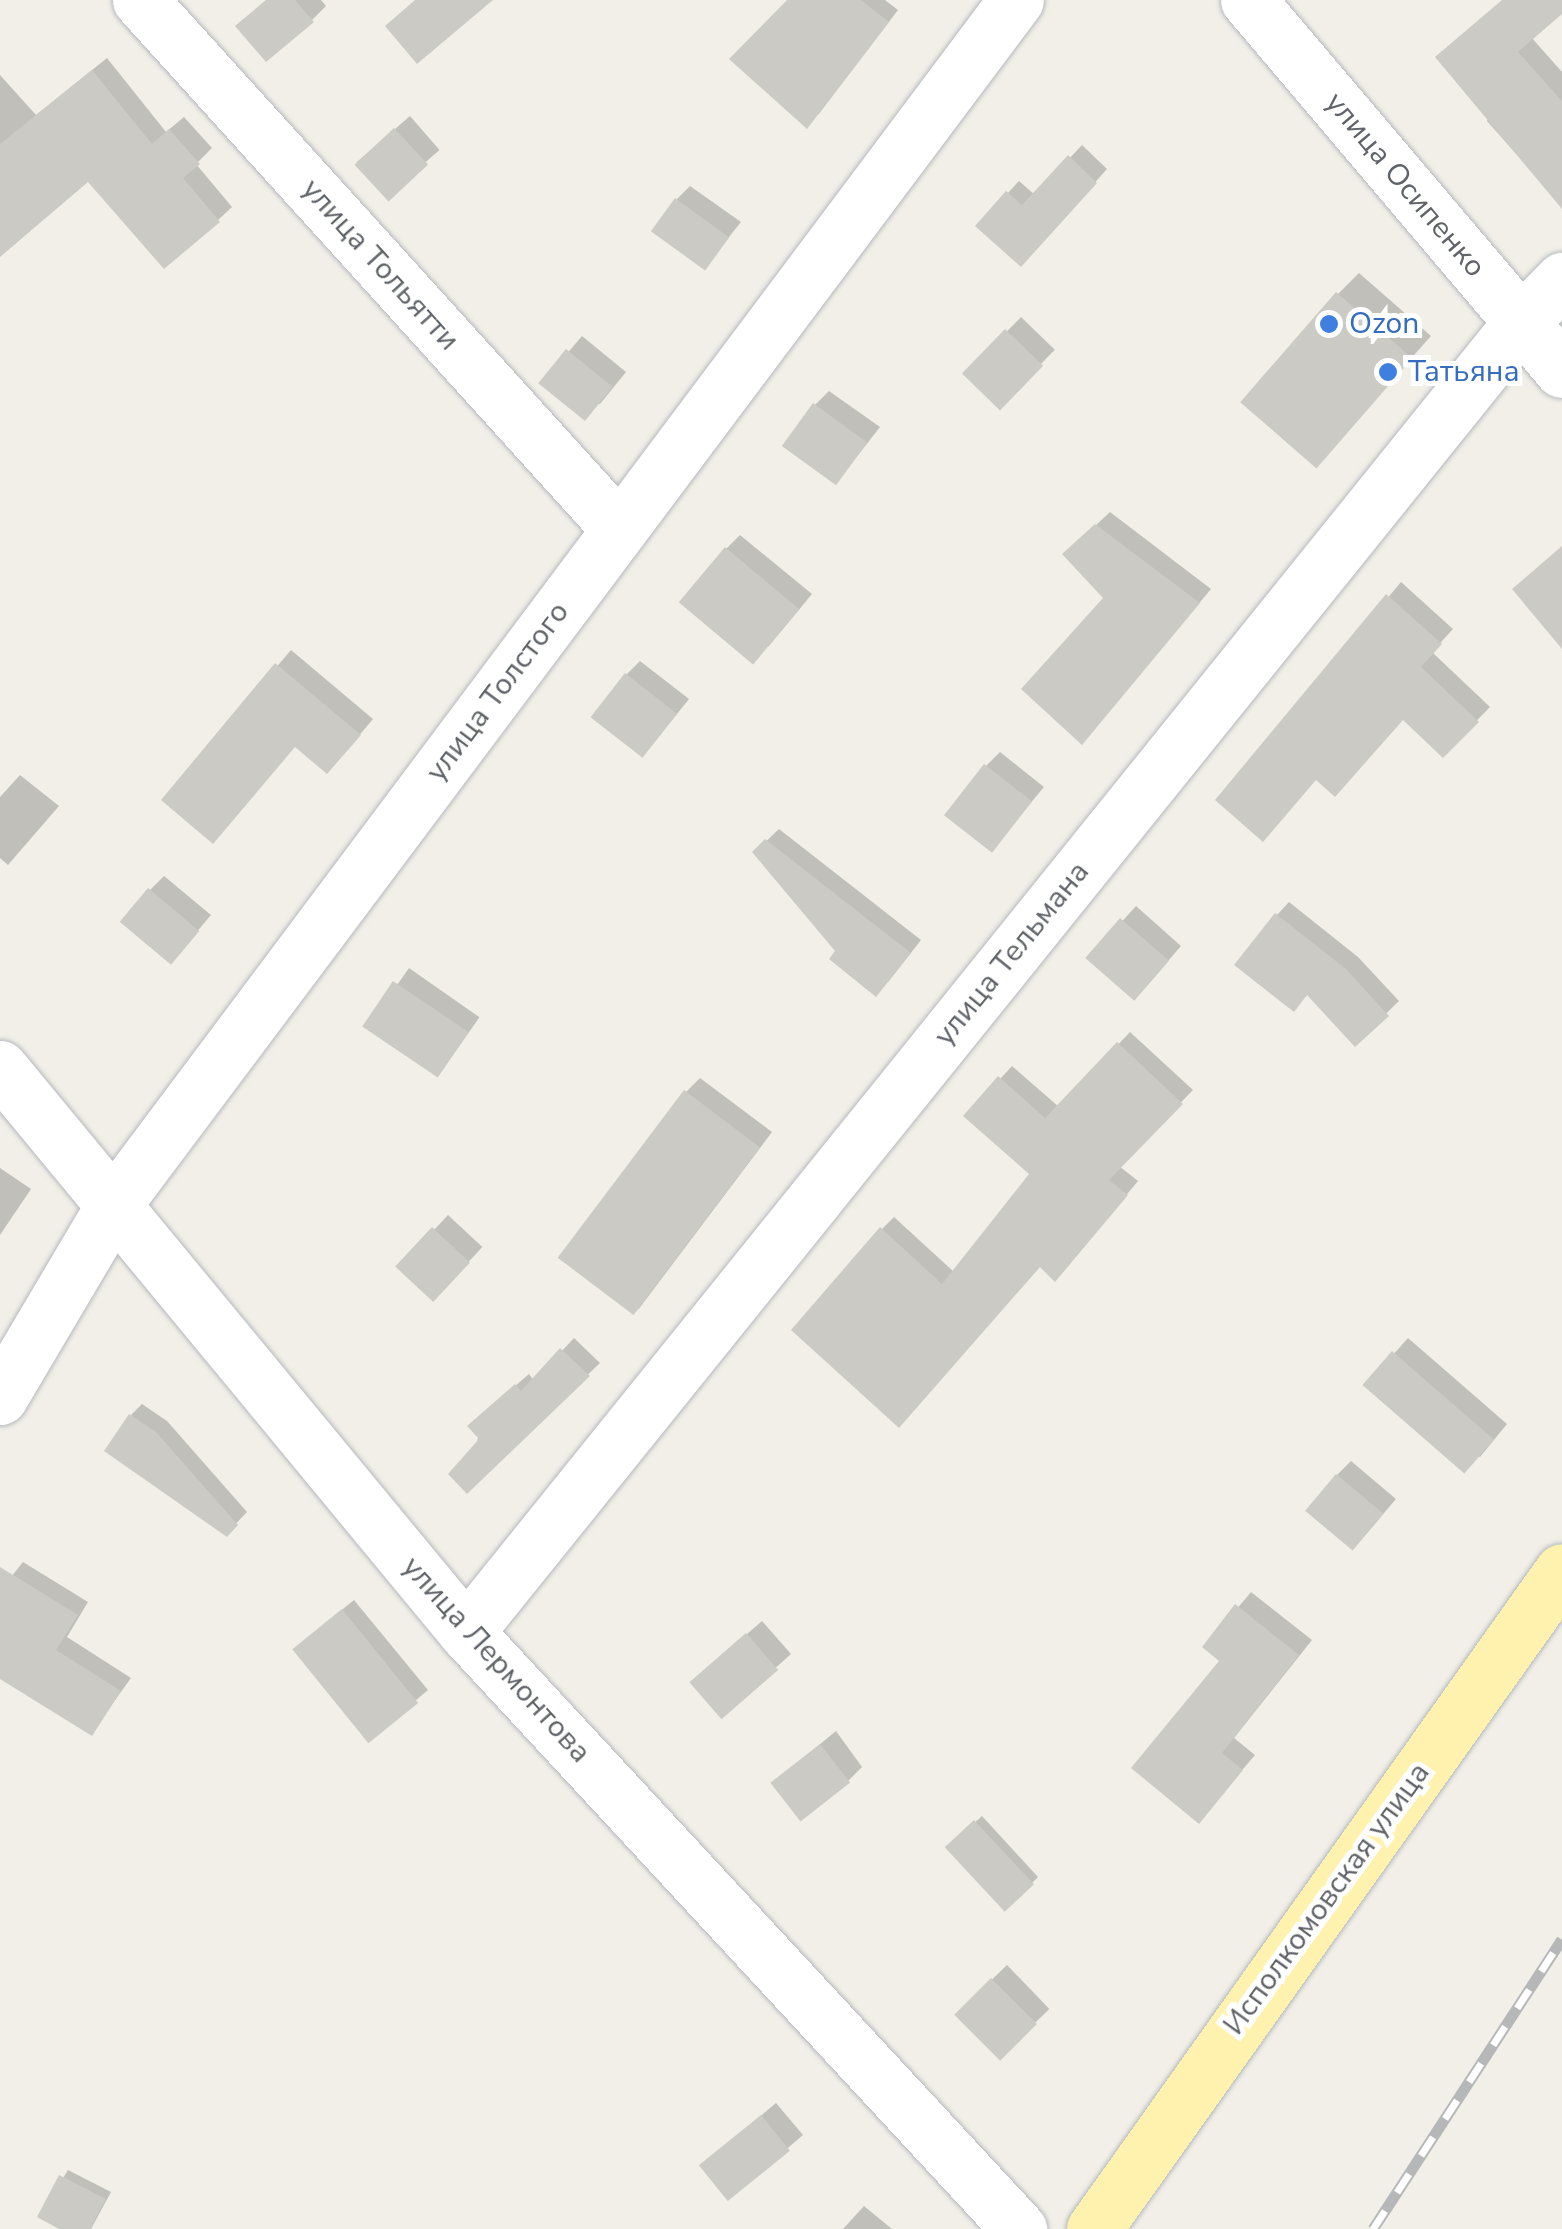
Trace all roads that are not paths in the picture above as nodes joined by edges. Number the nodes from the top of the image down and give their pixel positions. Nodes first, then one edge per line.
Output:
1 (140, 0) edge
2 (1016, 0) edge
3 (1248, 0) edge
4 (1562, 280) edge
5 (1521, 322) junction
6 (1562, 370) edge
7 (619, 529) junction
8 (0, 1068) edge
9 (114, 1204) junction
10 (0, 1397) edge
11 (1562, 1571) edge
12 (466, 1632) junction
13 (1018, 2229) edge
14 (1094, 2229) edge

1 - 7 street, улица Тольятти
2 - 7 street, улица Толстого
3 - 5 street, улица Осипенко
4 - 5 street, улица Тельмана
5 - 6 street, улица Осипенко
5 - 12 street, улица Тельмана
7 - 9 street, улица Толстого
8 - 9 street, улица Лермонтова
9 - 10 street, улица Толстого
9 - 12 street, улица Лермонтова
11 - 14 main road, Исполкомовская улица
12 - 13 street, улица Лермонтова

